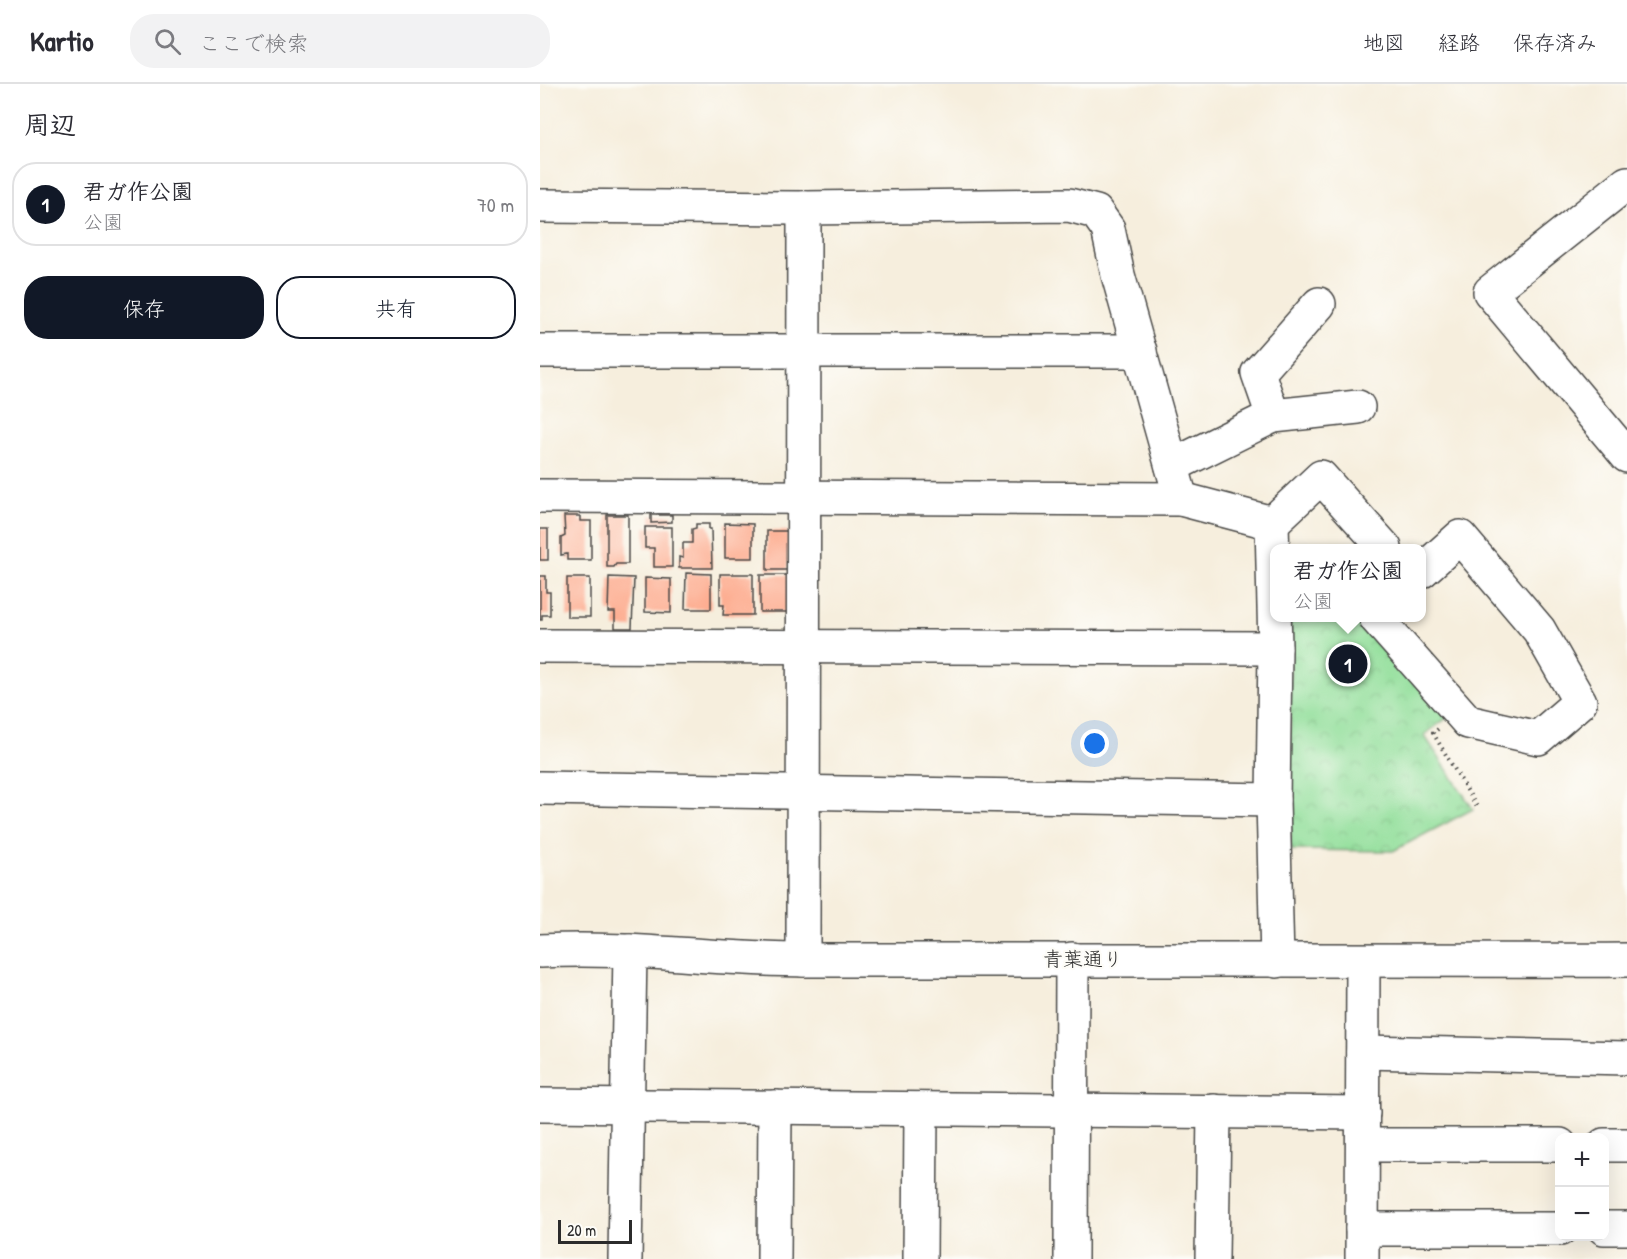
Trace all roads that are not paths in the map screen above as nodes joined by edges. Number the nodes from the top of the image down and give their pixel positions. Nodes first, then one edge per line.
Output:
1 (1627, 183) edge
2 (540, 206) edge
3 (804, 208) junction
4 (1319, 304) dead end
5 (540, 351) edge
6 (804, 351) junction
7 (1140, 351) junction
8 (1358, 408) dead end
9 (1273, 416) junction
10 (1627, 456) edge
11 (1172, 466) junction
12 (540, 496) edge
13 (804, 497) junction
14 (1181, 499) junction
15 (1272, 523) junction
16 (1273, 544) edge
17 (1381, 544) edge
18 (1426, 567) edge
19 (1274, 622) edge
20 (1380, 622) edge
21 (540, 646) edge
22 (803, 646) junction
23 (1275, 648) junction
24 (540, 788) edge
25 (803, 792) junction
26 (1273, 800) junction
27 (540, 951) edge
28 (630, 951) junction
29 (1072, 959) junction
30 (803, 960) junction
31 (1627, 960) edge
32 (1277, 961) junction
33 (1363, 962) junction
34 (1363, 1052) junction
35 (1627, 1058) edge
36 (540, 1105) edge
37 (628, 1106) junction
38 (776, 1107) junction
39 (921, 1109) junction
40 (1071, 1110) junction
41 (1214, 1111) junction
42 (1363, 1113) junction
43 (1363, 1144) junction
44 (1555, 1145) edge
45 (1609, 1145) edge
46 (1627, 1145) edge
47 (1555, 1228) edge
48 (1609, 1228) edge
49 (1627, 1228) edge
50 (1362, 1244) edge
51 (625, 1259) edge
52 (774, 1259) edge
53 (920, 1259) edge
54 (1071, 1259) edge
55 (1212, 1259) edge

1 - 10 street
2 - 3 street
3 - 6 street
3 - 7 street
4 - 9 street
5 - 6 street
6 - 7 street
6 - 13 street
7 - 11 street
8 - 9 street
9 - 11 street
11 - 14 street
12 - 13 street
13 - 14 street
13 - 22 street
14 - 15 street
15 - 16 street
15 - 17 street
18 - 20 street
19 - 23 street
21 - 22 street
22 - 23 street
22 - 25 street
23 - 26 street
24 - 25 street
25 - 26 street
25 - 30 street
26 - 32 street
27 - 28 street, 青葉通り
28 - 30 street, 青葉通り
28 - 37 street
29 - 30 street, 青葉通り
29 - 32 street, 青葉通り
29 - 40 street
31 - 33 street, 青葉通り
32 - 33 street, 青葉通り
33 - 34 street
34 - 35 street
34 - 42 street
36 - 37 street
37 - 38 street
37 - 51 street
38 - 39 street
38 - 52 street
39 - 40 street
39 - 53 street
40 - 41 street
40 - 54 street
41 - 42 street
41 - 55 street
42 - 43 street
43 - 44 street
43 - 50 street
45 - 46 street
47 - 50 street
48 - 49 street

